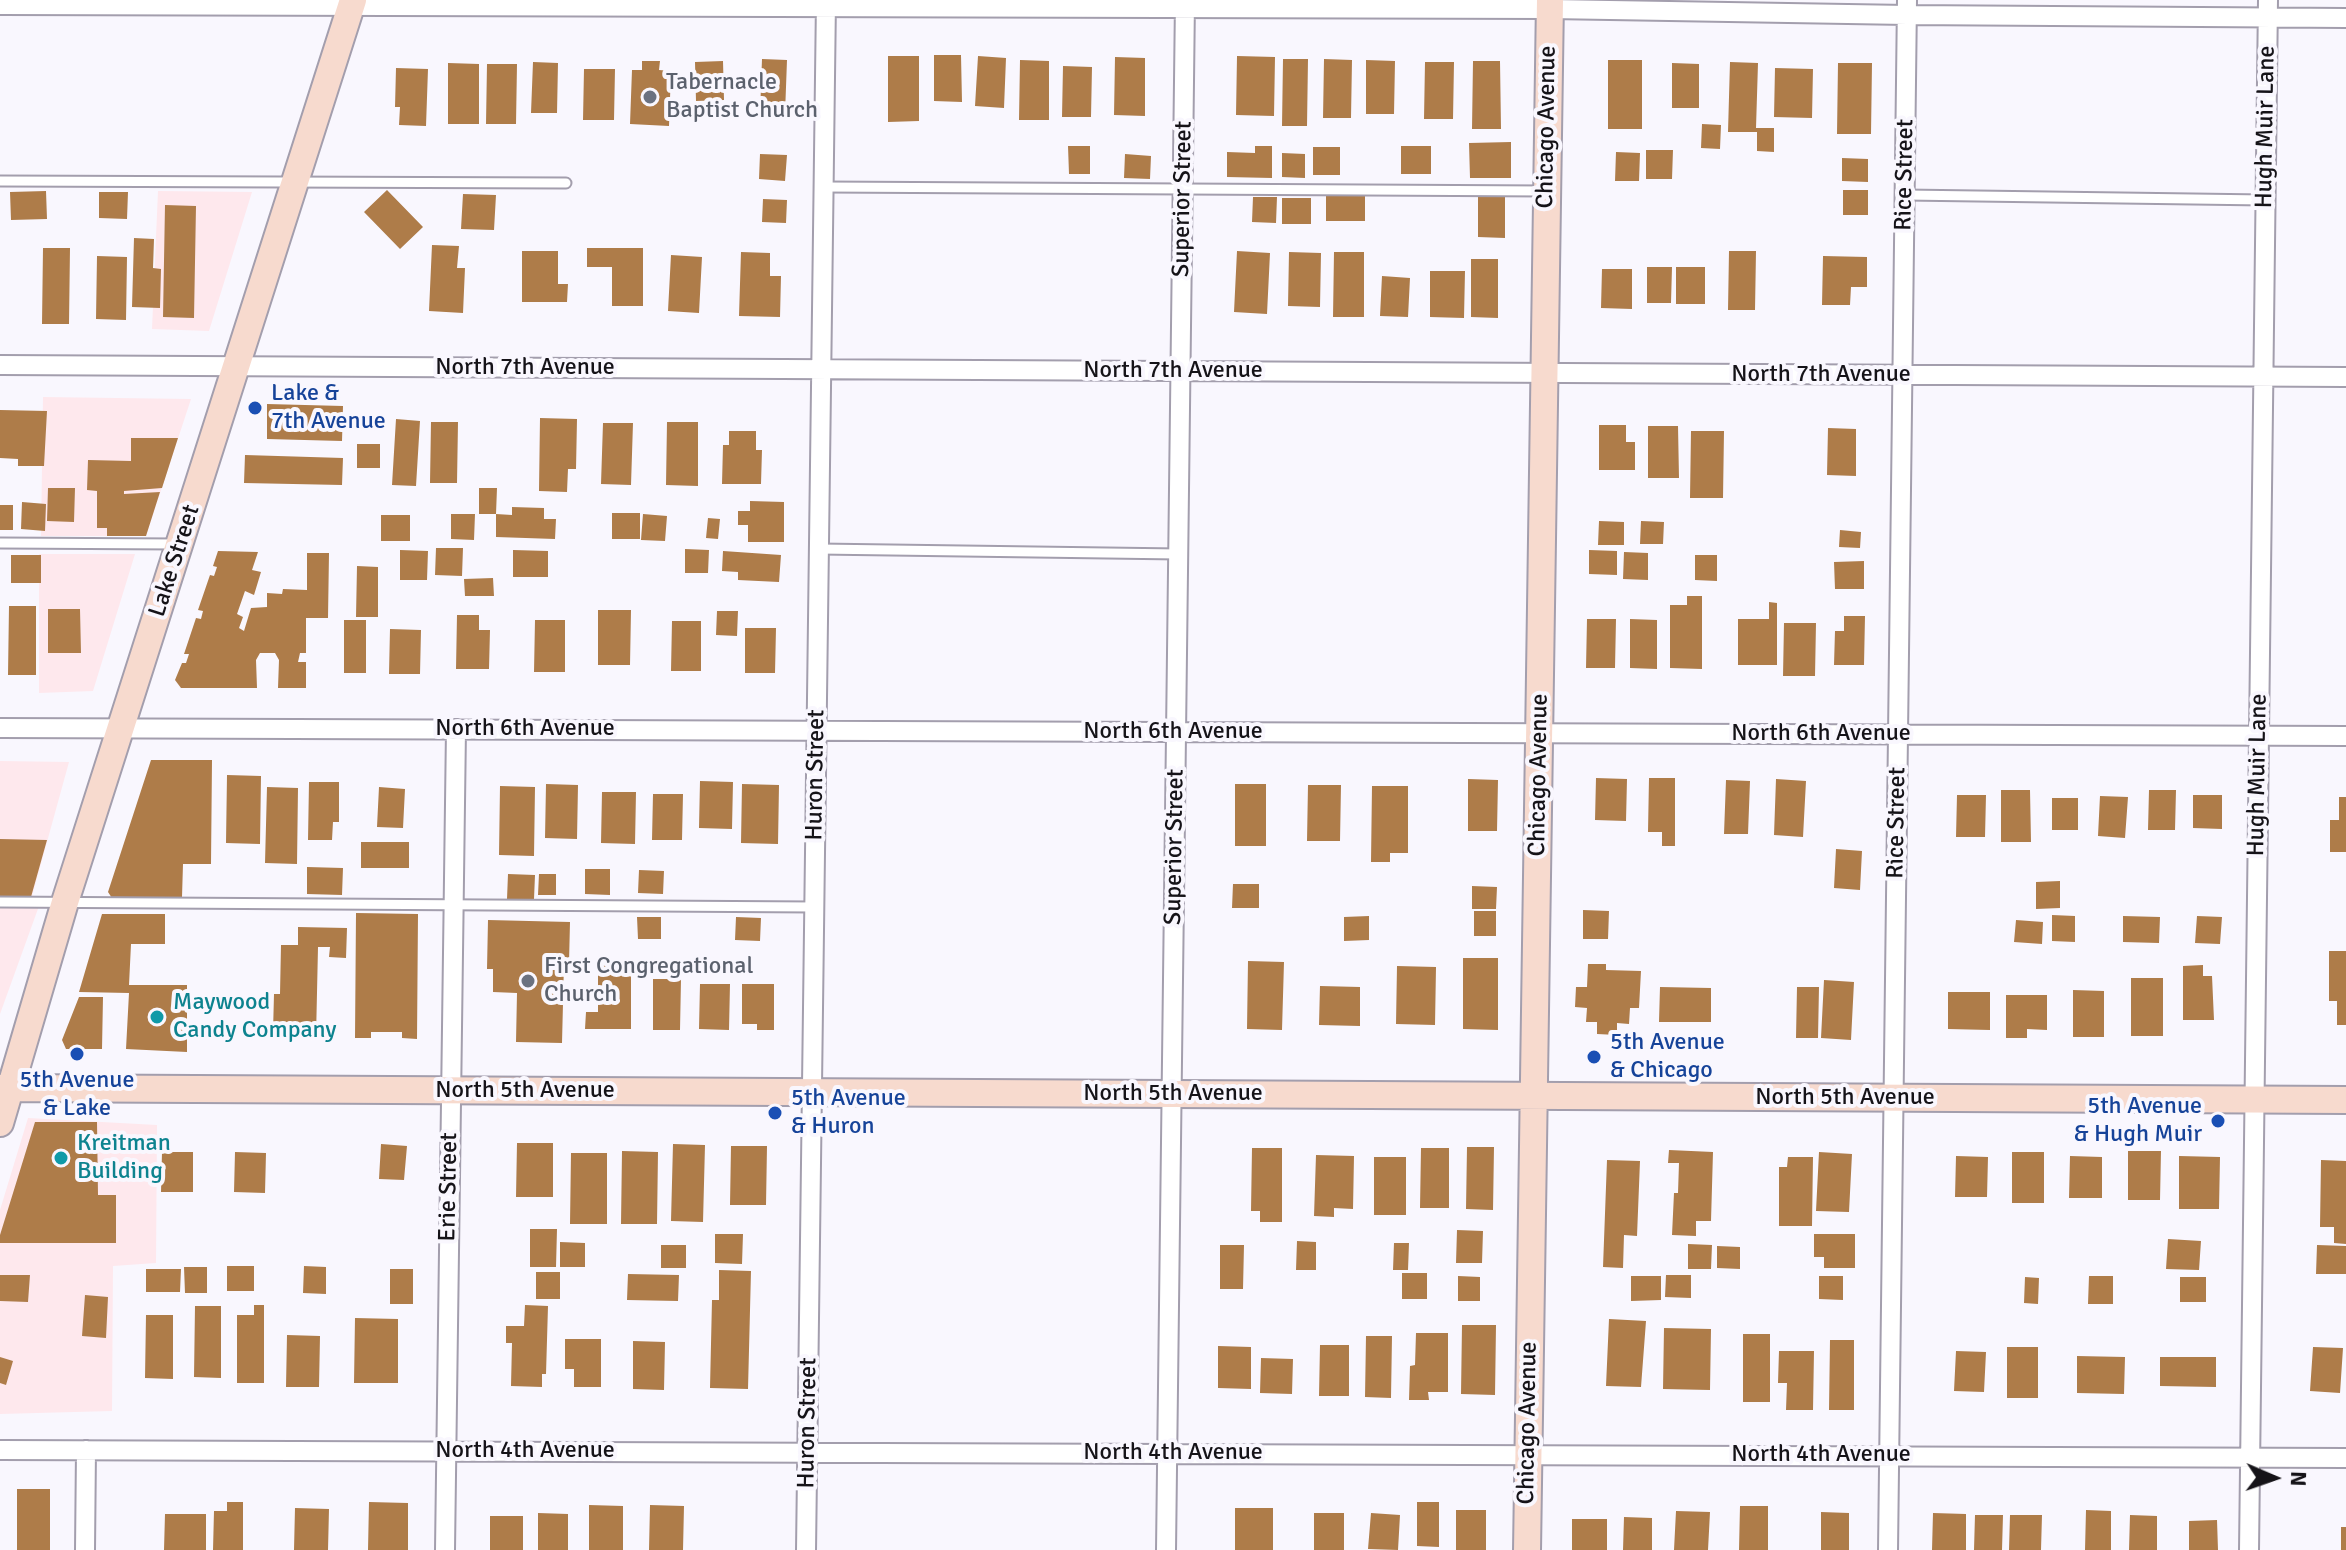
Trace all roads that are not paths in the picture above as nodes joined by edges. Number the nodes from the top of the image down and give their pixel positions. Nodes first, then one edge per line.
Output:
1 (352, 3) edge
2 (826, 4) edge
3 (1185, 4) edge
4 (1550, 4) edge
5 (0, 5) edge
6 (1907, 8) edge
7 (2268, 9) edge
8 (2346, 18) edge
9 (0, 181) edge
10 (295, 183) junction
11 (566, 183) dead end
12 (824, 187) junction
13 (1183, 188) junction
14 (1545, 191) junction
15 (1905, 195) junction
16 (2265, 200) junction
17 (0, 365) edge
18 (236, 367) junction
19 (822, 370) junction
20 (1181, 372) junction
21 (1545, 373) junction
22 (1903, 375) junction
23 (2263, 377) junction
24 (2346, 377) edge
25 (0, 543) edge
26 (180, 544) junction
27 (819, 549) junction
28 (1179, 554) junction
29 (122, 727) junction
30 (0, 728) edge
31 (456, 729) junction
32 (817, 731) junction
33 (1176, 732) junction
34 (1540, 733) junction
35 (1898, 735) junction
36 (2259, 736) junction
37 (2346, 736) edge
38 (0, 902) edge
39 (65, 902) junction
40 (453, 905) junction
41 (814, 907) junction
42 (5, 1088) edge
43 (451, 1090) junction
44 (812, 1092) junction
45 (1172, 1094) junction
46 (1534, 1096) junction
47 (1894, 1098) junction
48 (2254, 1099) junction
49 (2346, 1100) edge
50 (0, 1123) edge
51 (0, 1450) edge
52 (86, 1450) junction
53 (446, 1451) junction
54 (807, 1452) junction
55 (1167, 1453) junction
56 (1527, 1454) junction
57 (1889, 1456) junction
58 (2250, 1458) junction
59 (2346, 1458) edge
60 (85, 1550) edge
61 (445, 1550) edge
62 (806, 1550) edge
63 (1166, 1550) edge
64 (1527, 1550) edge
65 (1888, 1550) edge
66 (2249, 1550) edge

1 - 2 street
1 - 5 street
1 - 10 main road, Lake Street
2 - 3 street
2 - 12 street, Huron Street
3 - 4 street
3 - 13 street, Superior Street
4 - 6 street
4 - 14 main road, Chicago Avenue
6 - 7 street
6 - 15 street, Rice Street
7 - 8 street
7 - 16 street, Hugh Muir Lane
9 - 10 lane
10 - 11 lane
10 - 18 main road, Lake Street
12 - 13 lane
12 - 19 street, Huron Street
13 - 14 lane
13 - 20 street, Superior Street
14 - 21 main road, Chicago Avenue
15 - 16 lane
15 - 22 street, Rice Street
16 - 23 street, Hugh Muir Lane
17 - 18 street, North 7th Avenue
18 - 19 street, North 7th Avenue
18 - 26 main road, Lake Street
19 - 20 street, North 7th Avenue
19 - 27 street, Huron Street
20 - 21 street, North 7th Avenue
20 - 28 street, Superior Street
21 - 22 street, North 7th Avenue
21 - 34 main road, Chicago Avenue
22 - 23 street, North 7th Avenue
22 - 35 street, Rice Street
23 - 24 street, North 7th Avenue
23 - 36 street, Hugh Muir Lane
25 - 26 lane
26 - 29 main road, Lake Street
27 - 28 lane
27 - 32 street, Huron Street
28 - 33 street, Superior Street
29 - 30 street, North 6th Avenue
29 - 31 street, North 6th Avenue
29 - 39 main road, Lake Street
31 - 32 street, North 6th Avenue
31 - 40 street, Erie Street
32 - 33 street, North 6th Avenue
32 - 41 street, Huron Street
33 - 34 street, North 6th Avenue
33 - 45 street, Superior Street
34 - 35 street, North 6th Avenue
34 - 46 main road, Chicago Avenue
35 - 36 street, North 6th Avenue
35 - 47 street, Rice Street
36 - 37 street, North 6th Avenue
36 - 48 street, Hugh Muir Lane
38 - 39 lane
39 - 40 lane
39 - 42 main road, Lake Street
40 - 41 lane
40 - 43 street, Erie Street
41 - 44 street, Huron Street
42 - 43 main road, North 5th Avenue
42 - 50 main road, Lake Street
43 - 44 main road, North 5th Avenue
43 - 53 street, Erie Street
44 - 45 main road, North 5th Avenue
44 - 54 street, Huron Street
45 - 46 main road, North 5th Avenue
45 - 55 street, Superior Street
46 - 47 main road, North 5th Avenue
46 - 56 main road, Chicago Avenue
47 - 48 main road, North 5th Avenue
47 - 57 street, Rice Street
48 - 49 main road, North 5th Avenue
48 - 58 street, Hugh Muir Lane
51 - 52 street, North 4th Avenue
52 - 53 street, North 4th Avenue
52 - 60 street
53 - 54 street, North 4th Avenue
53 - 61 street, Erie Street
54 - 55 street, North 4th Avenue
54 - 62 street, Huron Street
55 - 56 street, North 4th Avenue
55 - 63 street, Superior Street
56 - 57 street, North 4th Avenue
56 - 64 main road, Chicago Avenue
57 - 58 street, North 4th Avenue
57 - 65 street, Rice Street
58 - 59 street, North 4th Avenue
58 - 66 street, Hugh Muir Lane

